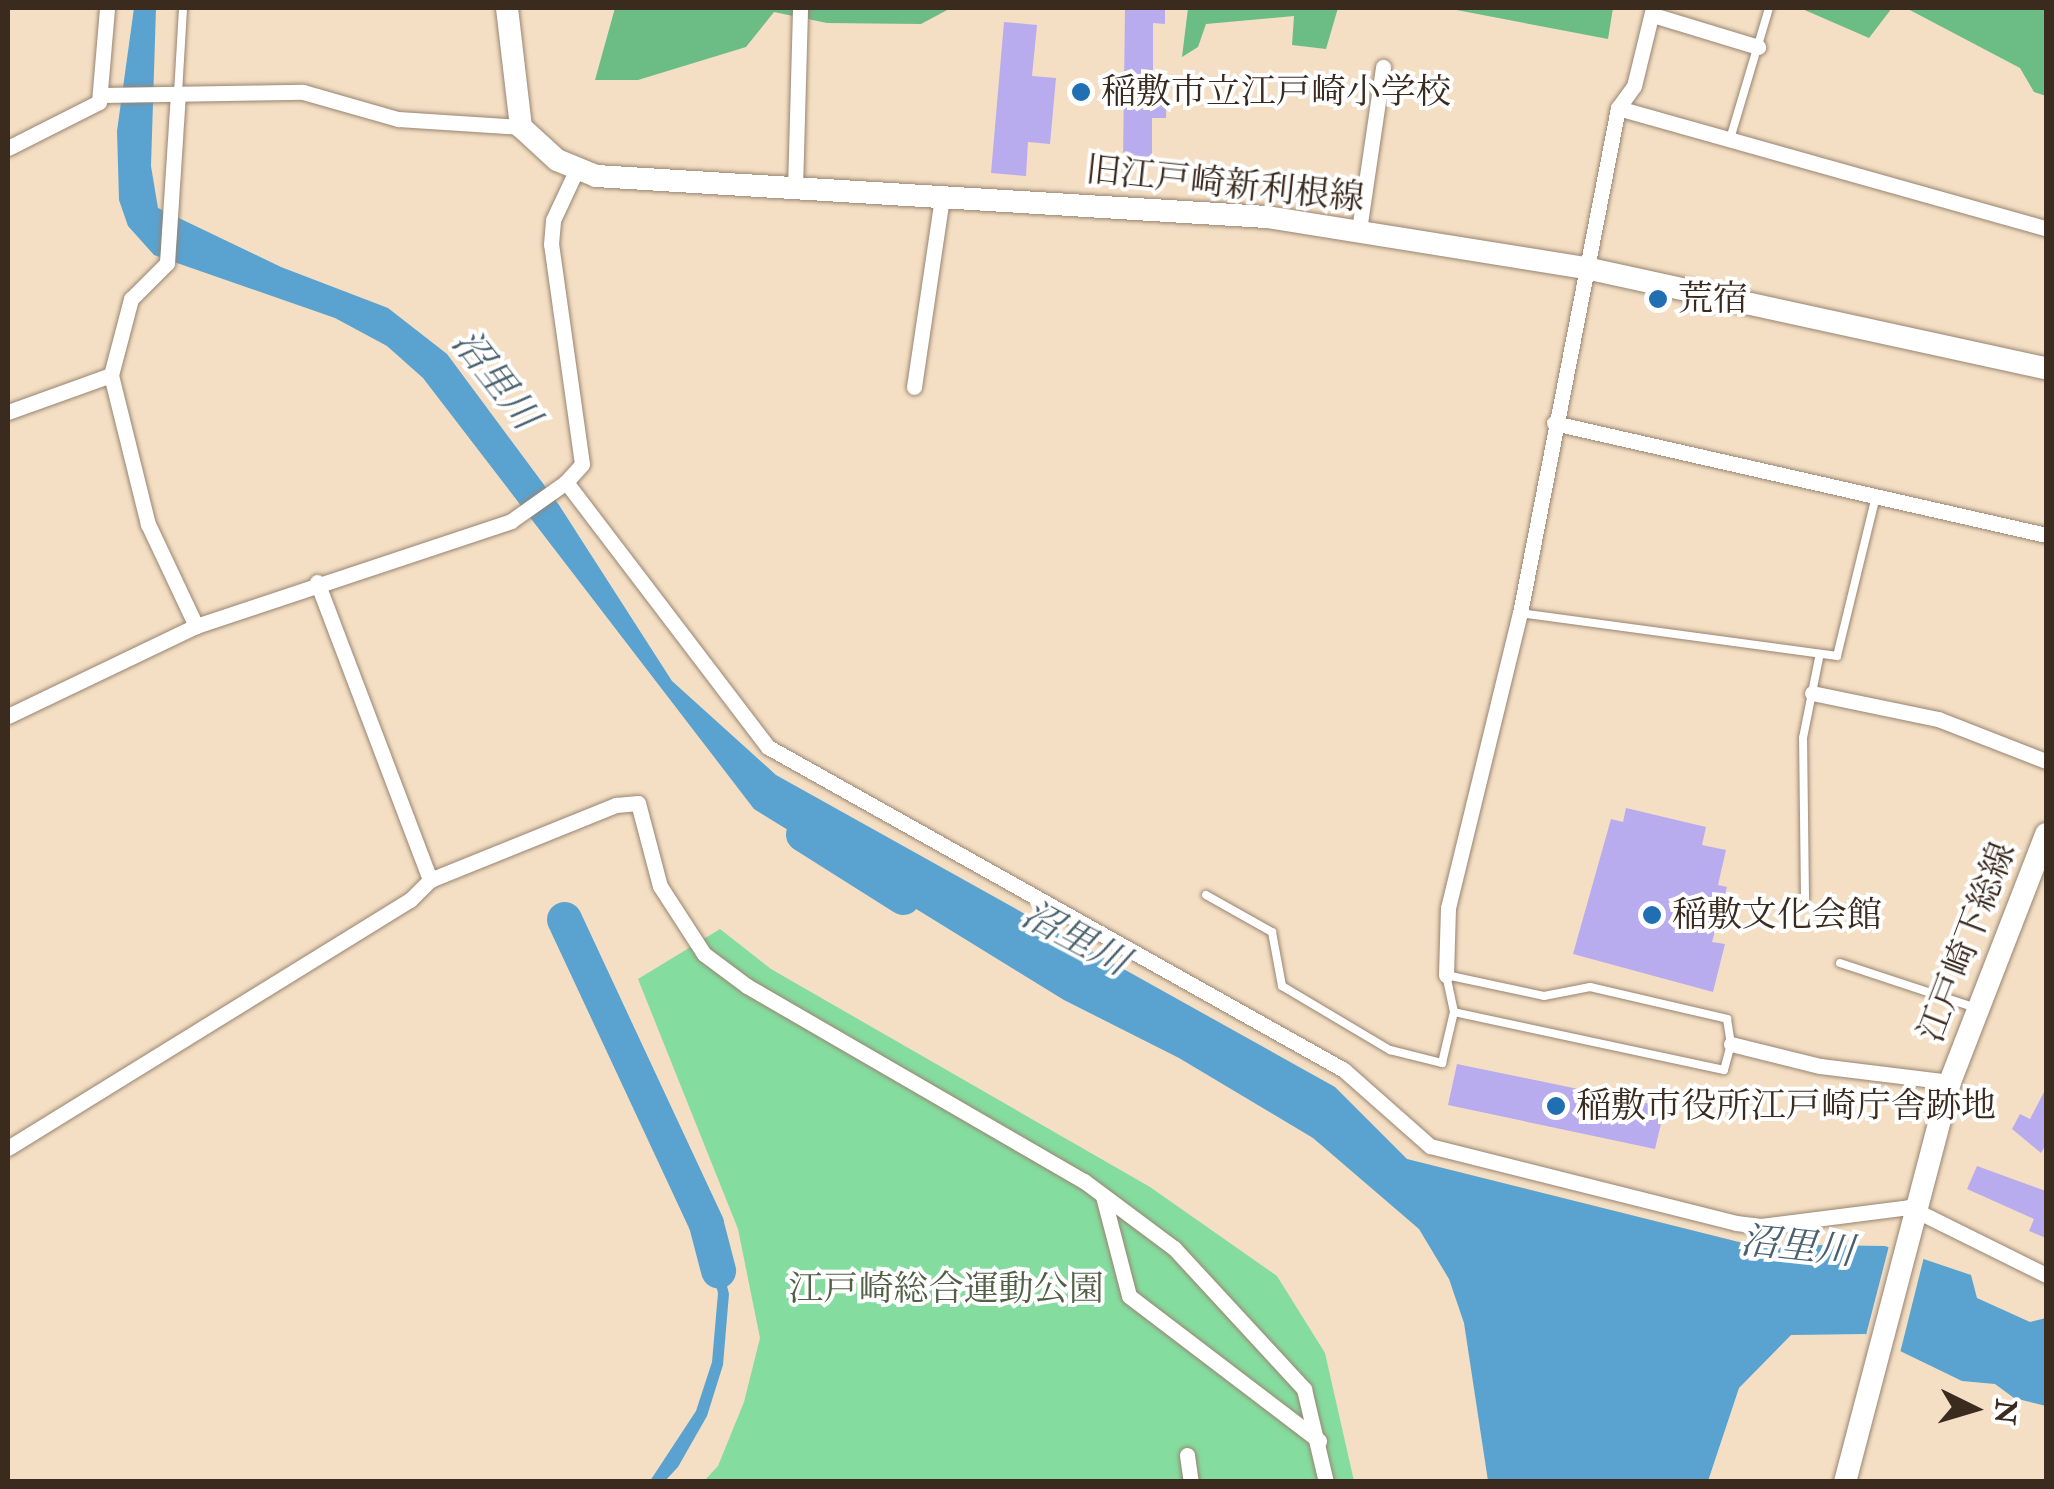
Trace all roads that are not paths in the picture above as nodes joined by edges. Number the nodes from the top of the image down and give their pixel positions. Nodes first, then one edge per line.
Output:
1 (107, 8) edge
2 (184, 8) edge
3 (506, 8) edge
4 (800, 8) edge
5 (1769, 8) edge
6 (1653, 11) edge
7 (1758, 48) junction
8 (1383, 67) dead end
9 (178, 94) junction
10 (102, 95) junction
11 (1618, 108) junction
12 (521, 128) junction
13 (1730, 139) junction
14 (8, 148) edge
15 (576, 171) junction
16 (795, 189) junction
17 (942, 198) junction
18 (2046, 228) edge
19 (1359, 230) junction
20 (1586, 268) junction
21 (2046, 368) edge
22 (111, 376) junction
23 (914, 386) dead end
24 (8, 412) edge
25 (1554, 423) junction
26 (562, 484) junction
27 (1876, 496) junction
28 (2046, 535) edge
29 (318, 582) junction
30 (1520, 614) junction
31 (196, 626) junction
32 (1819, 658) junction
33 (1812, 694) junction
34 (8, 716) edge
35 (2046, 761) edge
36 (2046, 834) edge
37 (430, 880) junction
38 (1206, 896) dead end
39 (1805, 898) dead end
40 (1840, 963) dead end
41 (1446, 975) junction
42 (1976, 1008) junction
43 (1454, 1012) junction
44 (1731, 1044) junction
45 (1950, 1082) junction
46 (8, 1148) edge
47 (1103, 1196) junction
48 (1917, 1216) junction
49 (2046, 1275) edge
50 (1319, 1441) junction
51 (1187, 1455) dead end
52 (1191, 1482) edge
53 (1326, 1482) edge
54 (1845, 1482) edge

1 - 10 street
2 - 9 lane
3 - 12 street
4 - 16 street
5 - 7 lane
6 - 7 street
6 - 11 street
7 - 13 lane
8 - 19 street
9 - 10 street
9 - 12 street
9 - 22 street
10 - 14 street
11 - 13 street
11 - 20 street
12 - 15 street
13 - 18 street
15 - 16 street, 旧江戸崎新利根線
15 - 26 street
16 - 17 street, 旧江戸崎新利根線
17 - 19 street, 旧江戸崎新利根線
17 - 23 street
19 - 20 street, 旧江戸崎新利根線
20 - 21 street, 旧江戸崎新利根線
20 - 25 street
22 - 24 street
22 - 31 street
25 - 27 street
25 - 30 street
26 - 29 street
26 - 48 street
27 - 28 street
27 - 32 lane
29 - 31 street
29 - 37 street
30 - 32 lane
30 - 41 street
31 - 34 street
32 - 33 lane
33 - 35 street
33 - 39 lane
36 - 42 street, 江戸崎下総線
37 - 46 street
37 - 47 street
38 - 43 lane
40 - 42 lane
41 - 43 lane
41 - 44 lane
42 - 45 street, 江戸崎下総線
43 - 44 lane
44 - 45 street
45 - 48 street, 江戸崎下総線
47 - 50 street
47 - 50 street
48 - 49 street
48 - 54 street, 江戸崎下総線
50 - 53 street
51 - 52 street

